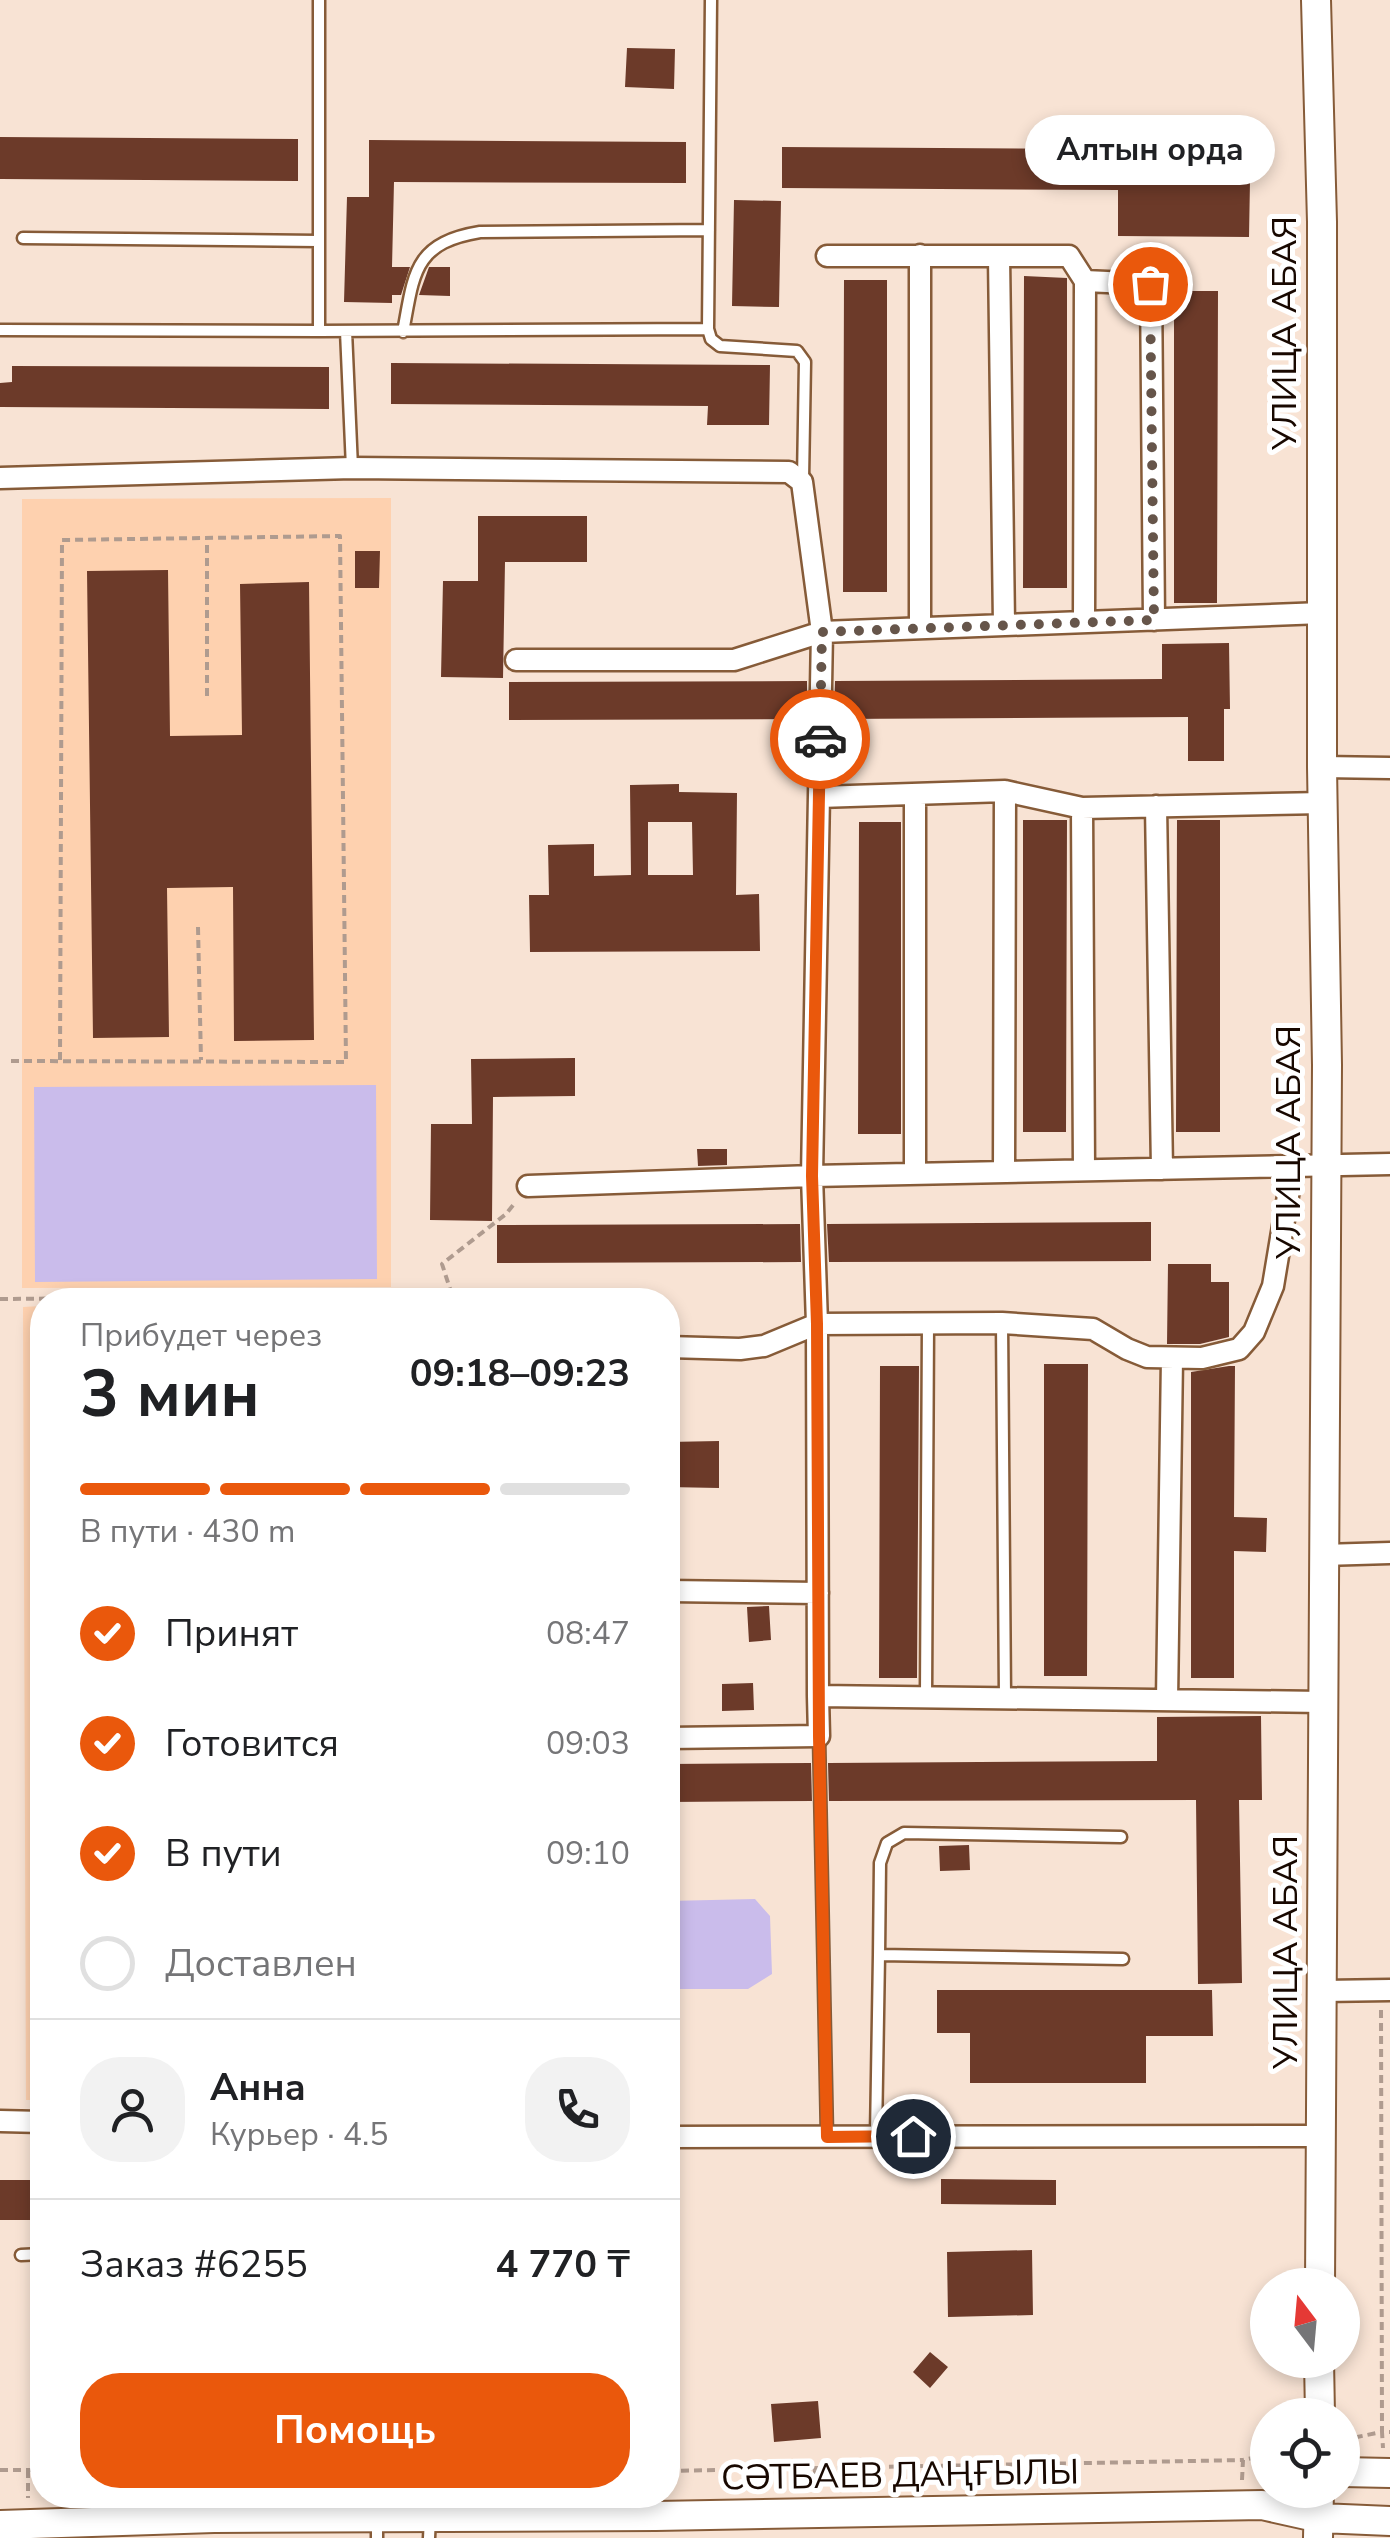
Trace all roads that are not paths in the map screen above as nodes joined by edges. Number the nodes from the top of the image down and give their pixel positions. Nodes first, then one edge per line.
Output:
1 (319, 0) edge
2 (712, 0) edge
3 (1316, 0) edge
4 (710, 230) junction
5 (23, 238) dead end
6 (318, 240) junction
7 (920, 255) junction
8 (826, 256) dead end
9 (999, 257) junction
10 (1085, 281) junction
11 (708, 328) junction
12 (0, 330) edge
13 (319, 331) junction
14 (346, 331) junction
15 (403, 332) junction
16 (352, 468) junction
17 (0, 478) edge
18 (802, 482) junction
19 (1322, 614) junction
20 (1154, 620) junction
21 (1084, 622) junction
22 (1004, 624) junction
23 (920, 626) junction
24 (822, 632) junction
25 (516, 660) dead end
26 (1322, 767) junction
27 (1390, 768) edge
28 (1004, 791) junction
29 (916, 795) junction
30 (819, 796) junction
31 (1323, 803) junction
32 (1156, 806) junction
33 (1082, 808) junction
34 (1390, 1164) edge
35 (1326, 1165) junction
36 (1293, 1166) junction
37 (1162, 1168) junction
38 (1084, 1170) junction
39 (1004, 1172) junction
40 (915, 1174) junction
41 (812, 1176) junction
42 (528, 1186) road end
43 (1002, 1323) junction
44 (817, 1324) junction
45 (928, 1324) junction
46 (680, 1348) edge
47 (1172, 1358) junction
48 (1390, 1553) edge
49 (1323, 1555) junction
50 (680, 1592) edge
51 (818, 1593) junction
52 (818, 1696) junction
53 (926, 1698) junction
54 (1005, 1698) junction
55 (1167, 1700) junction
56 (1323, 1702) junction
57 (819, 1736) junction
58 (680, 1738) edge
59 (1121, 1837) dead end
60 (880, 1955) junction
61 (1122, 1960) dead end
62 (1386, 1990) edge
63 (1323, 1991) junction
64 (0, 2121) edge
65 (30, 2122) edge
66 (680, 2136) edge
67 (876, 2136) junction
68 (1323, 2136) junction
69 (827, 2137) junction
70 (22, 2255) dead end
71 (30, 2255) edge
72 (1320, 2268) edge
73 (1360, 2472) edge
74 (1387, 2473) edge
75 (1250, 2505) edge
76 (680, 2506) edge
77 (207, 2508) edge
78 (221, 2508) edge
79 (635, 2508) edge
80 (1279, 2508) edge
81 (1319, 2515) edge
82 (1390, 2521) edge
83 (0, 2525) edge
84 (378, 2528) edge
85 (429, 2528) edge
86 (64, 2531) edge

1 - 6 lane
2 - 4 lane
3 - 19 street, УЛИЦА АБАЯ
4 - 11 lane
4 - 15 lane
5 - 6 lane
6 - 13 lane
7 - 8 street
7 - 9 street
7 - 23 street
9 - 10 street
9 - 22 street
10 - 20 street
10 - 21 street
11 - 15 lane
11 - 18 lane
12 - 13 lane
13 - 14 lane
14 - 15 lane
14 - 16 lane
16 - 17 street
16 - 18 street
18 - 24 street
19 - 20 street
19 - 26 street, УЛИЦА АБАЯ
20 - 21 street
21 - 22 street
22 - 23 street
23 - 24 street
24 - 25 street
24 - 30 street
26 - 27 street
26 - 31 street, УЛИЦА АБАЯ
28 - 29 street
28 - 33 street
28 - 39 street
29 - 30 street
29 - 40 street
30 - 41 street
31 - 32 street
31 - 35 street, УЛИЦА АБАЯ
32 - 33 street
32 - 37 street
33 - 38 street
34 - 35 street
35 - 36 street
35 - 49 street, УЛИЦА АБАЯ
36 - 37 street
36 - 47 street
37 - 38 street
38 - 39 street
39 - 40 street
40 - 41 street
41 - 42 street
41 - 44 street
43 - 45 street
43 - 47 street
43 - 54 lane
44 - 45 street
44 - 46 street
44 - 51 street
45 - 53 lane
47 - 55 street
48 - 49 street
49 - 56 street, УЛИЦА АБАЯ
50 - 51 street
51 - 52 street
52 - 53 street
52 - 57 street
53 - 54 street
54 - 55 street
55 - 56 street
56 - 63 street, УЛИЦА АБАЯ
57 - 58 street
57 - 69 lane
59 - 60 lane
60 - 61 lane
60 - 67 lane
62 - 63 street
63 - 68 street, УЛИЦА АБАЯ
64 - 65 street
66 - 69 street
67 - 68 street
67 - 69 street
68 - 72 street, УЛИЦА АБАЯ
70 - 71 lane
73 - 74 street
75 - 76 street, СӘТБАЕВ ДАҢҒЫЛЫ
77 - 86 street, СӘТБАЕВ ДАҢҒЫЛЫ
78 - 84 street, СӘТБАЕВ ДАҢҒЫЛЫ
79 - 85 street, СӘТБАЕВ ДАҢҒЫЛЫ
80 - 81 street, СӘТБАЕВ ДАҢҒЫЛЫ
81 - 82 street, СӘТБАЕВ ДАҢҒЫЛЫ
83 - 86 street, СӘТБАЕВ ДАҢҒЫЛЫ
84 - 85 street, СӘТБАЕВ ДАҢҒЫЛЫ

